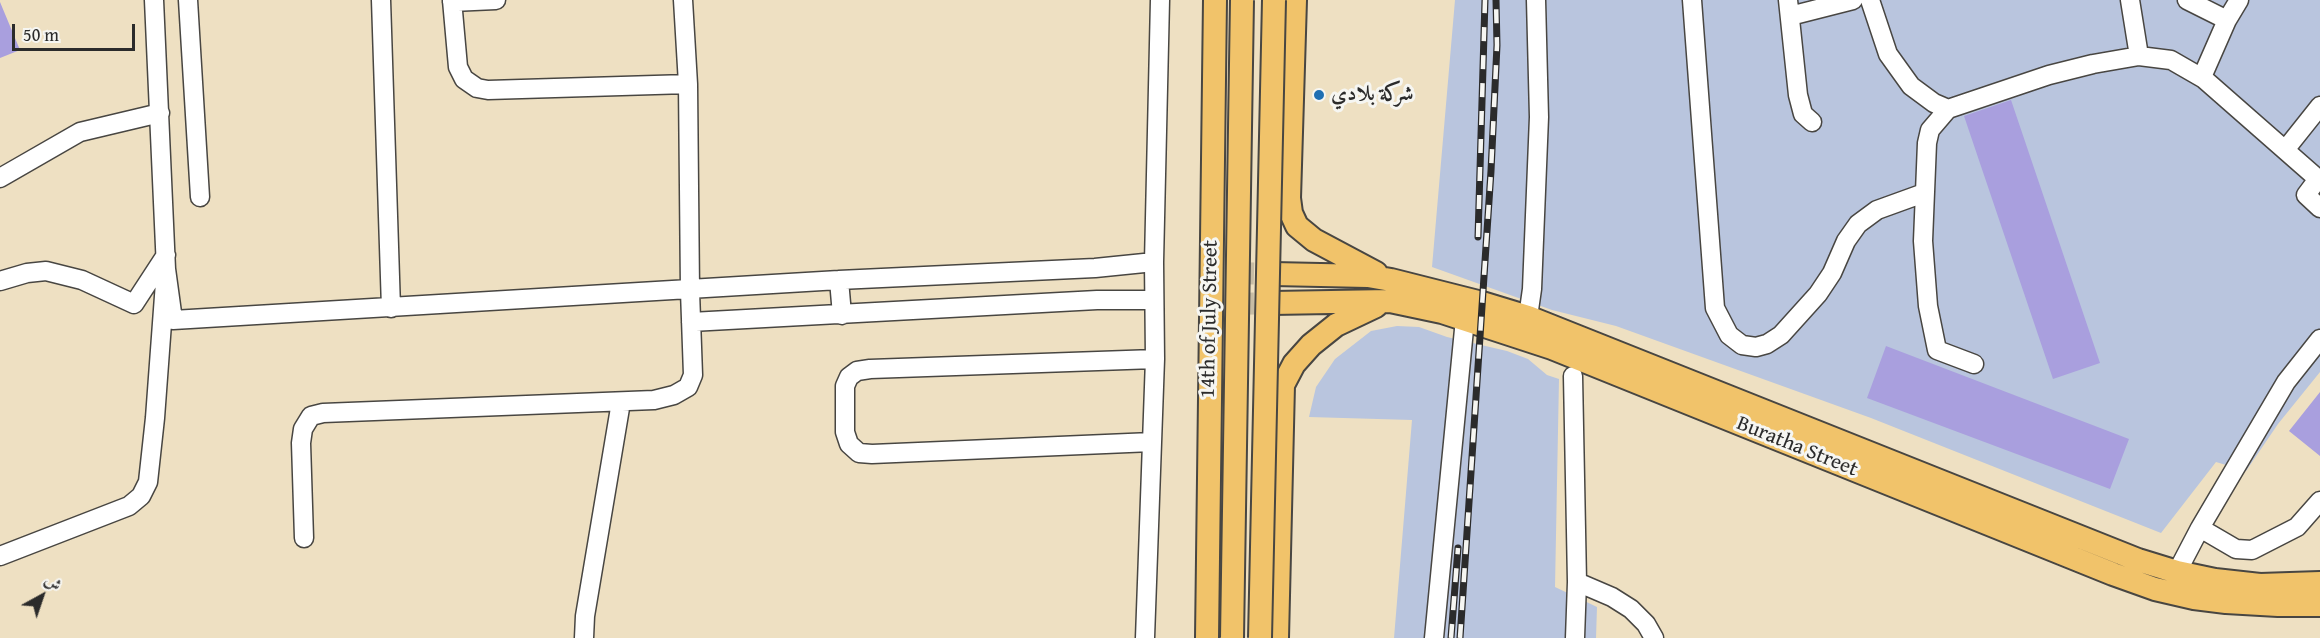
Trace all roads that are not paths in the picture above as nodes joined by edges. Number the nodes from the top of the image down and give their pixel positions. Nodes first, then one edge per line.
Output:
1 (154, 0) edge
2 (188, 0) edge
3 (381, 0) edge
4 (496, 0) edge
5 (683, 0) edge
6 (1160, 0) edge
7 (1215, 0) edge
8 (1242, 0) edge
9 (1274, 0) edge
10 (1294, 0) edge
11 (1536, 0) edge
12 (1692, 0) edge
13 (1853, 0) edge
14 (1870, 0) edge
15 (2136, 0) edge
16 (2187, 0) edge
17 (2239, 0) edge
18 (452, 1) edge
19 (1789, 8) edge
20 (2227, 20) junction
21 (2139, 56) junction
22 (2202, 77) junction
23 (688, 84) junction
24 (2320, 106) edge
25 (1948, 110) junction
26 (160, 113) junction
27 (1812, 122) dead end
28 (2284, 150) junction
29 (0, 178) edge
30 (1924, 193) junction
31 (200, 197) dead end
32 (2320, 208) edge
33 (166, 262) junction
34 (1154, 262) junction
35 (1273, 274) tunnel mouth
36 (839, 280) junction
37 (0, 281) edge
38 (690, 291) junction
39 (1391, 291) junction
40 (1154, 300) junction
41 (1272, 303) tunnel mouth
42 (391, 308) junction
43 (842, 315) junction
44 (1528, 317) junction
45 (1465, 319) junction
46 (691, 321) junction
47 (2320, 339) edge
48 (1155, 358) junction
49 (1974, 364) dead end
50 (1573, 376) dead end
51 (621, 402) junction
52 (1152, 442) junction
53 (2320, 501) edge
54 (2200, 528) junction
55 (304, 538) dead end
56 (0, 556) edge
57 (2177, 572) junction
58 (1577, 582) junction
59 (2320, 583) edge
60 (2320, 605) edge
61 (584, 638) edge
62 (1145, 638) edge
63 (1207, 638) edge
64 (1232, 638) edge
65 (1260, 638) edge
66 (1276, 638) edge
67 (1434, 638) edge
68 (1575, 638) edge
69 (1654, 638) edge

1 - 26 street
2 - 31 street
3 - 42 street
4 - 18 street
5 - 23 street
6 - 34 street
7 - 63 main road, 14th of July Street
8 - 64 main road, bridge
9 - 65 main road, bridge
10 - 39 main road
11 - 44 street
12 - 30 street
13 - 19 street
14 - 25 street
15 - 21 street
16 - 20 street
17 - 20 street
18 - 23 street
19 - 27 street
20 - 22 street
21 - 22 street
21 - 25 street
22 - 28 street
23 - 38 street
24 - 28 street
25 - 30 street
26 - 29 street
26 - 33 street
28 - 32 street
30 - 49 street
33 - 37 street
33 - 42 street
33 - 56 street
34 - 36 street
34 - 40 street
35 - 39 main road, Buratha Street
36 - 38 street
36 - 43 street
38 - 42 street
38 - 46 street
39 - 41 main road, Buratha Street
39 - 44 main road, Buratha Street
39 - 45 main road, Buratha Street
39 - 66 main road
40 - 43 street
40 - 48 street
43 - 46 street
44 - 57 main road, Buratha Street
45 - 60 main road, Buratha Street
45 - 67 street
46 - 51 street
47 - 54 street
48 - 52 street
48 - 52 street
50 - 58 street
51 - 55 street
51 - 61 street
52 - 62 street
53 - 54 street
54 - 57 street
57 - 59 main road, Buratha Street
58 - 68 street
58 - 69 street

